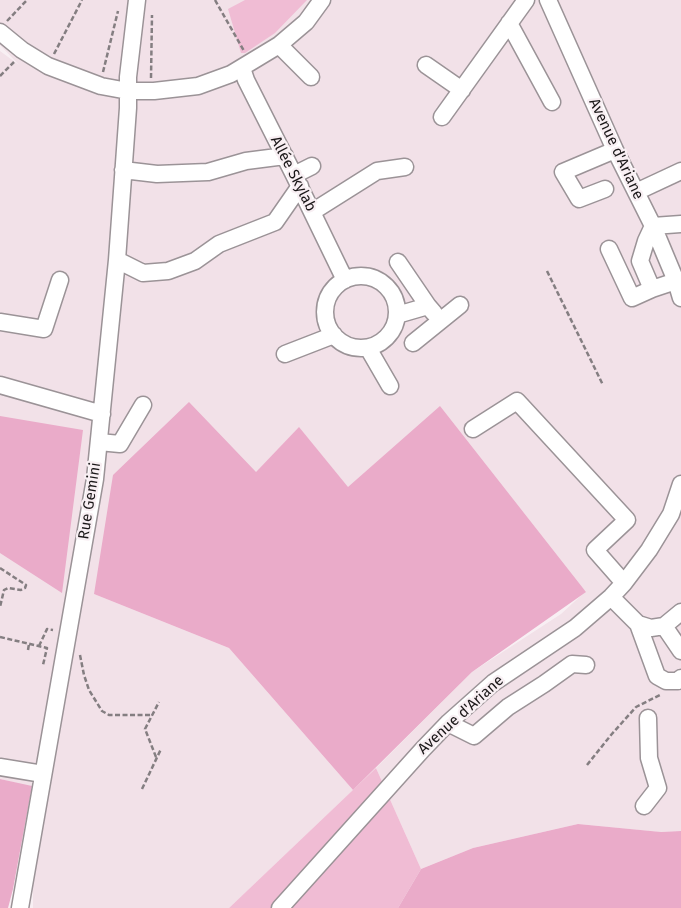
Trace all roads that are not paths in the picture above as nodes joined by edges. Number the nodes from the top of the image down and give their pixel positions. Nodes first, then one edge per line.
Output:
1 (137, 0) edge
2 (322, 0) edge
3 (548, 0) edge
4 (519, 3) edge
5 (509, 23) junction
6 (3, 28) edge
7 (279, 45) junction
8 (243, 60) junction
9 (426, 65) dead end
10 (311, 77) dead end
11 (462, 90) junction
12 (128, 91) junction
13 (552, 102) dead end
14 (442, 117) dead end
15 (615, 150) junction
16 (284, 156) junction
17 (312, 166) dead end
18 (405, 167) dead end
19 (123, 170) junction
20 (681, 171) edge
21 (297, 180) junction
22 (605, 189) dead end
23 (636, 192) junction
24 (312, 212) junction
25 (681, 224) edge
26 (653, 226) junction
27 (609, 249) dead end
28 (116, 260) junction
29 (398, 262) dead end
30 (60, 280) dead end
31 (345, 280) junction
32 (676, 281) junction
33 (652, 289) junction
34 (681, 298) edge
35 (460, 304) dead end
36 (428, 306) junction
37 (398, 315) junction
38 (440, 320) junction
39 (0, 322) edge
40 (334, 336) junction
41 (413, 343) dead end
42 (368, 348) junction
43 (285, 354) dead end
44 (0, 385) edge
45 (390, 386) dead end
46 (143, 405) dead end
47 (102, 414) junction
48 (473, 429) dead end
49 (99, 442) junction
50 (681, 484) edge
51 (624, 583) junction
52 (611, 597) junction
53 (681, 612) edge
54 (638, 624) junction
55 (664, 626) junction
56 (681, 652) edge
57 (586, 665) dead end
58 (681, 678) edge
59 (648, 718) dead end
60 (448, 723) junction
61 (0, 767) edge
62 (43, 774) junction
63 (644, 806) dead end
64 (20, 908) edge
65 (280, 908) edge

1 - 12 street, Rue Gemini
2 - 7 street
3 - 15 street, Avenue d'Ariane
4 - 5 street
5 - 11 street
5 - 13 street
6 - 12 street
7 - 8 street
7 - 10 street
8 - 12 street
8 - 16 street, Allée Skylab
9 - 11 street
11 - 14 street
12 - 19 street, Rue Gemini
15 - 22 street
15 - 23 street, Avenue d'Ariane
16 - 19 street
16 - 21 street, Allée Skylab
17 - 21 street
18 - 24 street
19 - 28 street, Rue Gemini
20 - 23 street
21 - 24 street, Allée Skylab
21 - 28 street
23 - 26 street, Avenue d'Ariane
24 - 31 street, Allée Skylab
25 - 26 street
26 - 32 street, Avenue d'Ariane
26 - 33 street
27 - 33 street
28 - 47 street, Rue Gemini
29 - 36 street
30 - 39 street
31 - 37 street
31 - 40 street
32 - 33 street
32 - 34 street, Avenue d'Ariane
35 - 38 street
36 - 37 street
36 - 38 street
37 - 42 street
38 - 41 street
40 - 42 street
40 - 43 street
42 - 45 street
44 - 47 street
46 - 49 street
47 - 49 street, Rue Gemini
48 - 51 street
49 - 62 street, Rue Gemini
50 - 51 street, Avenue d'Ariane
51 - 52 street, Avenue d'Ariane
52 - 54 street
52 - 60 street, Avenue d'Ariane
53 - 55 street
54 - 55 street
54 - 58 street
55 - 56 street
57 - 60 street
59 - 63 street
60 - 65 street, Avenue d'Ariane
61 - 62 street
62 - 64 street, Rue Gemini

